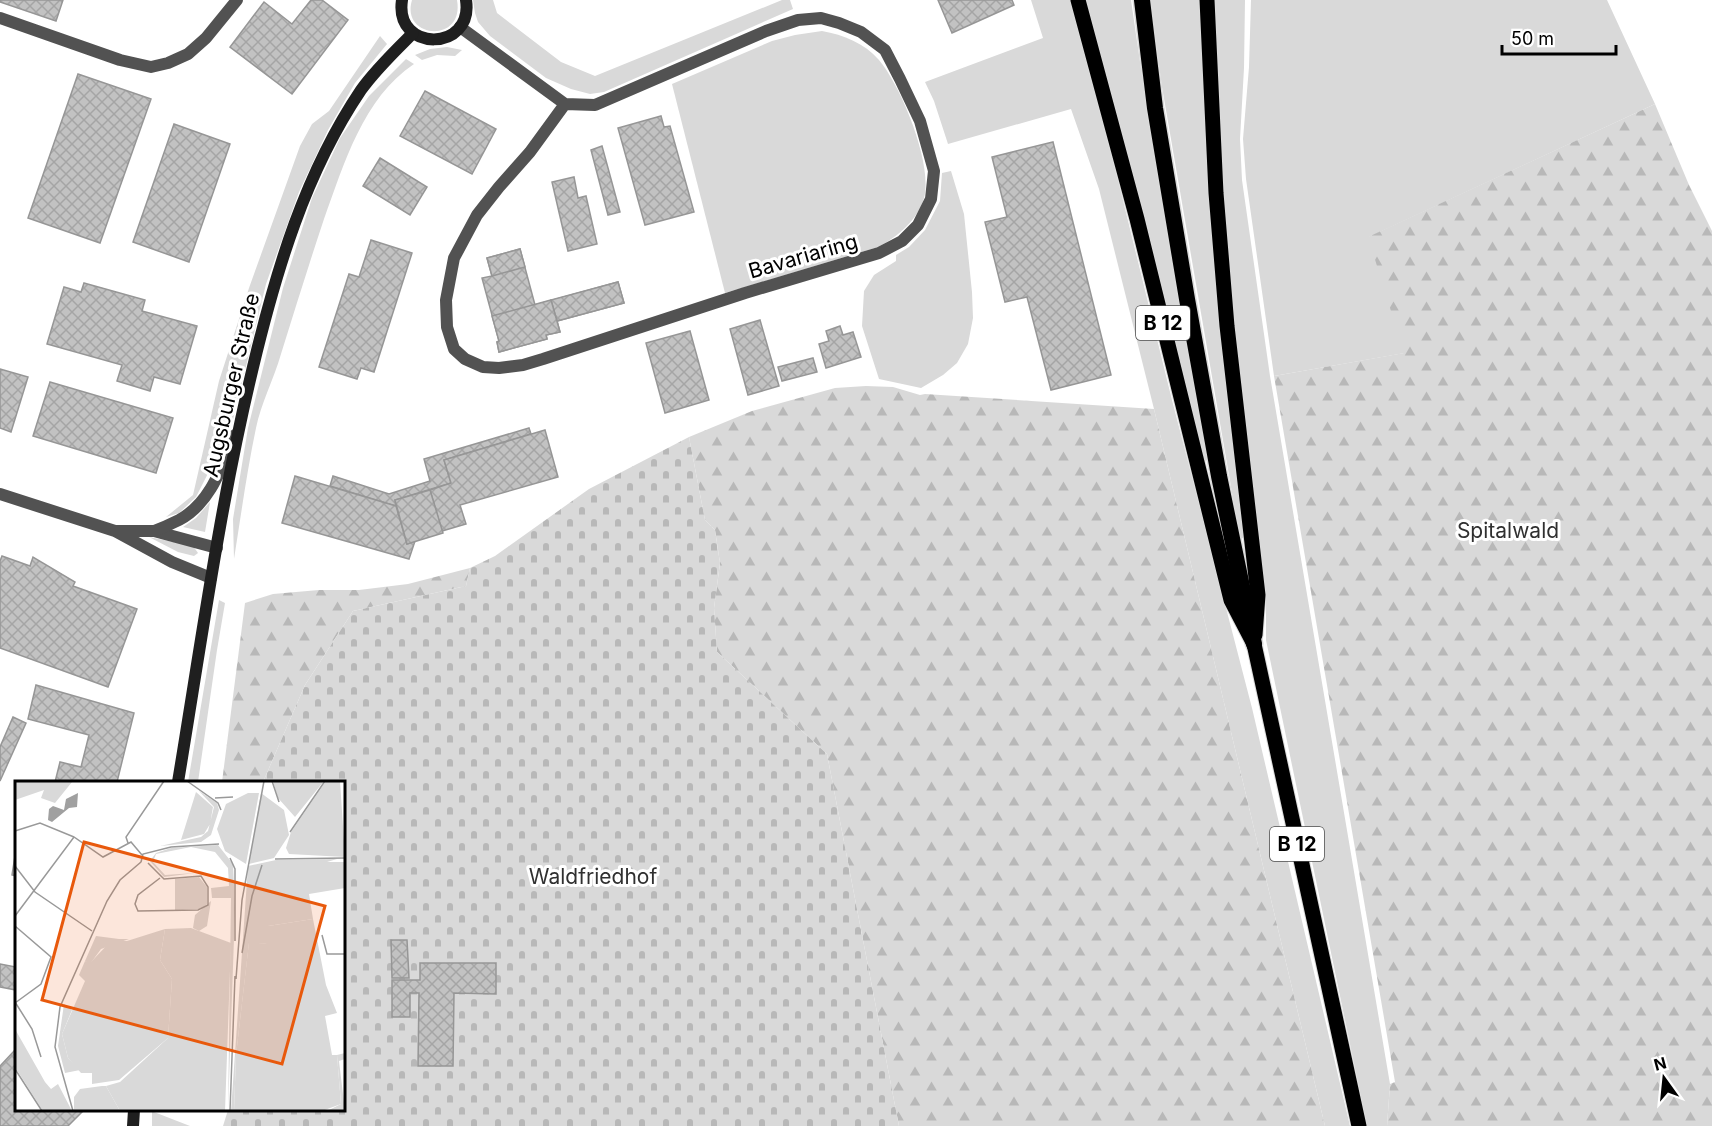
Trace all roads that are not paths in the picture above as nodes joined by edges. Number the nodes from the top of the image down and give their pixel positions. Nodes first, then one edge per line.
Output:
1 (237, 0) edge
2 (402, 0) edge
3 (466, 0) edge
4 (1078, 0) edge
5 (1142, 0) edge
6 (1207, 0) edge
7 (0, 18) edge
8 (460, 27) junction
9 (413, 33) junction
10 (565, 104) junction
11 (238, 428) junction
12 (0, 494) edge
13 (115, 531) junction
14 (153, 531) junction
15 (216, 548) junction
16 (211, 578) junction
17 (1254, 644) junction
18 (178, 781) edge
19 (134, 1111) edge
20 (133, 1126) edge
21 (1359, 1126) edge

1 - 7 street
2 - 9 main road
3 - 8 main road
4 - 17 main road, B 12
5 - 17 highway, B 12
6 - 17 main road
8 - 9 main road
8 - 10 street
9 - 11 main road, Augsburger Straße
10 - 10 street, Bavariaring
11 - 14 street
11 - 15 main road, Augsburger Straße
12 - 13 street
13 - 14 street
13 - 16 street
14 - 15 street
15 - 16 main road, Augsburger Straße
16 - 18 main road, Augsburger Straße
17 - 21 main road, B 12
19 - 20 main road

